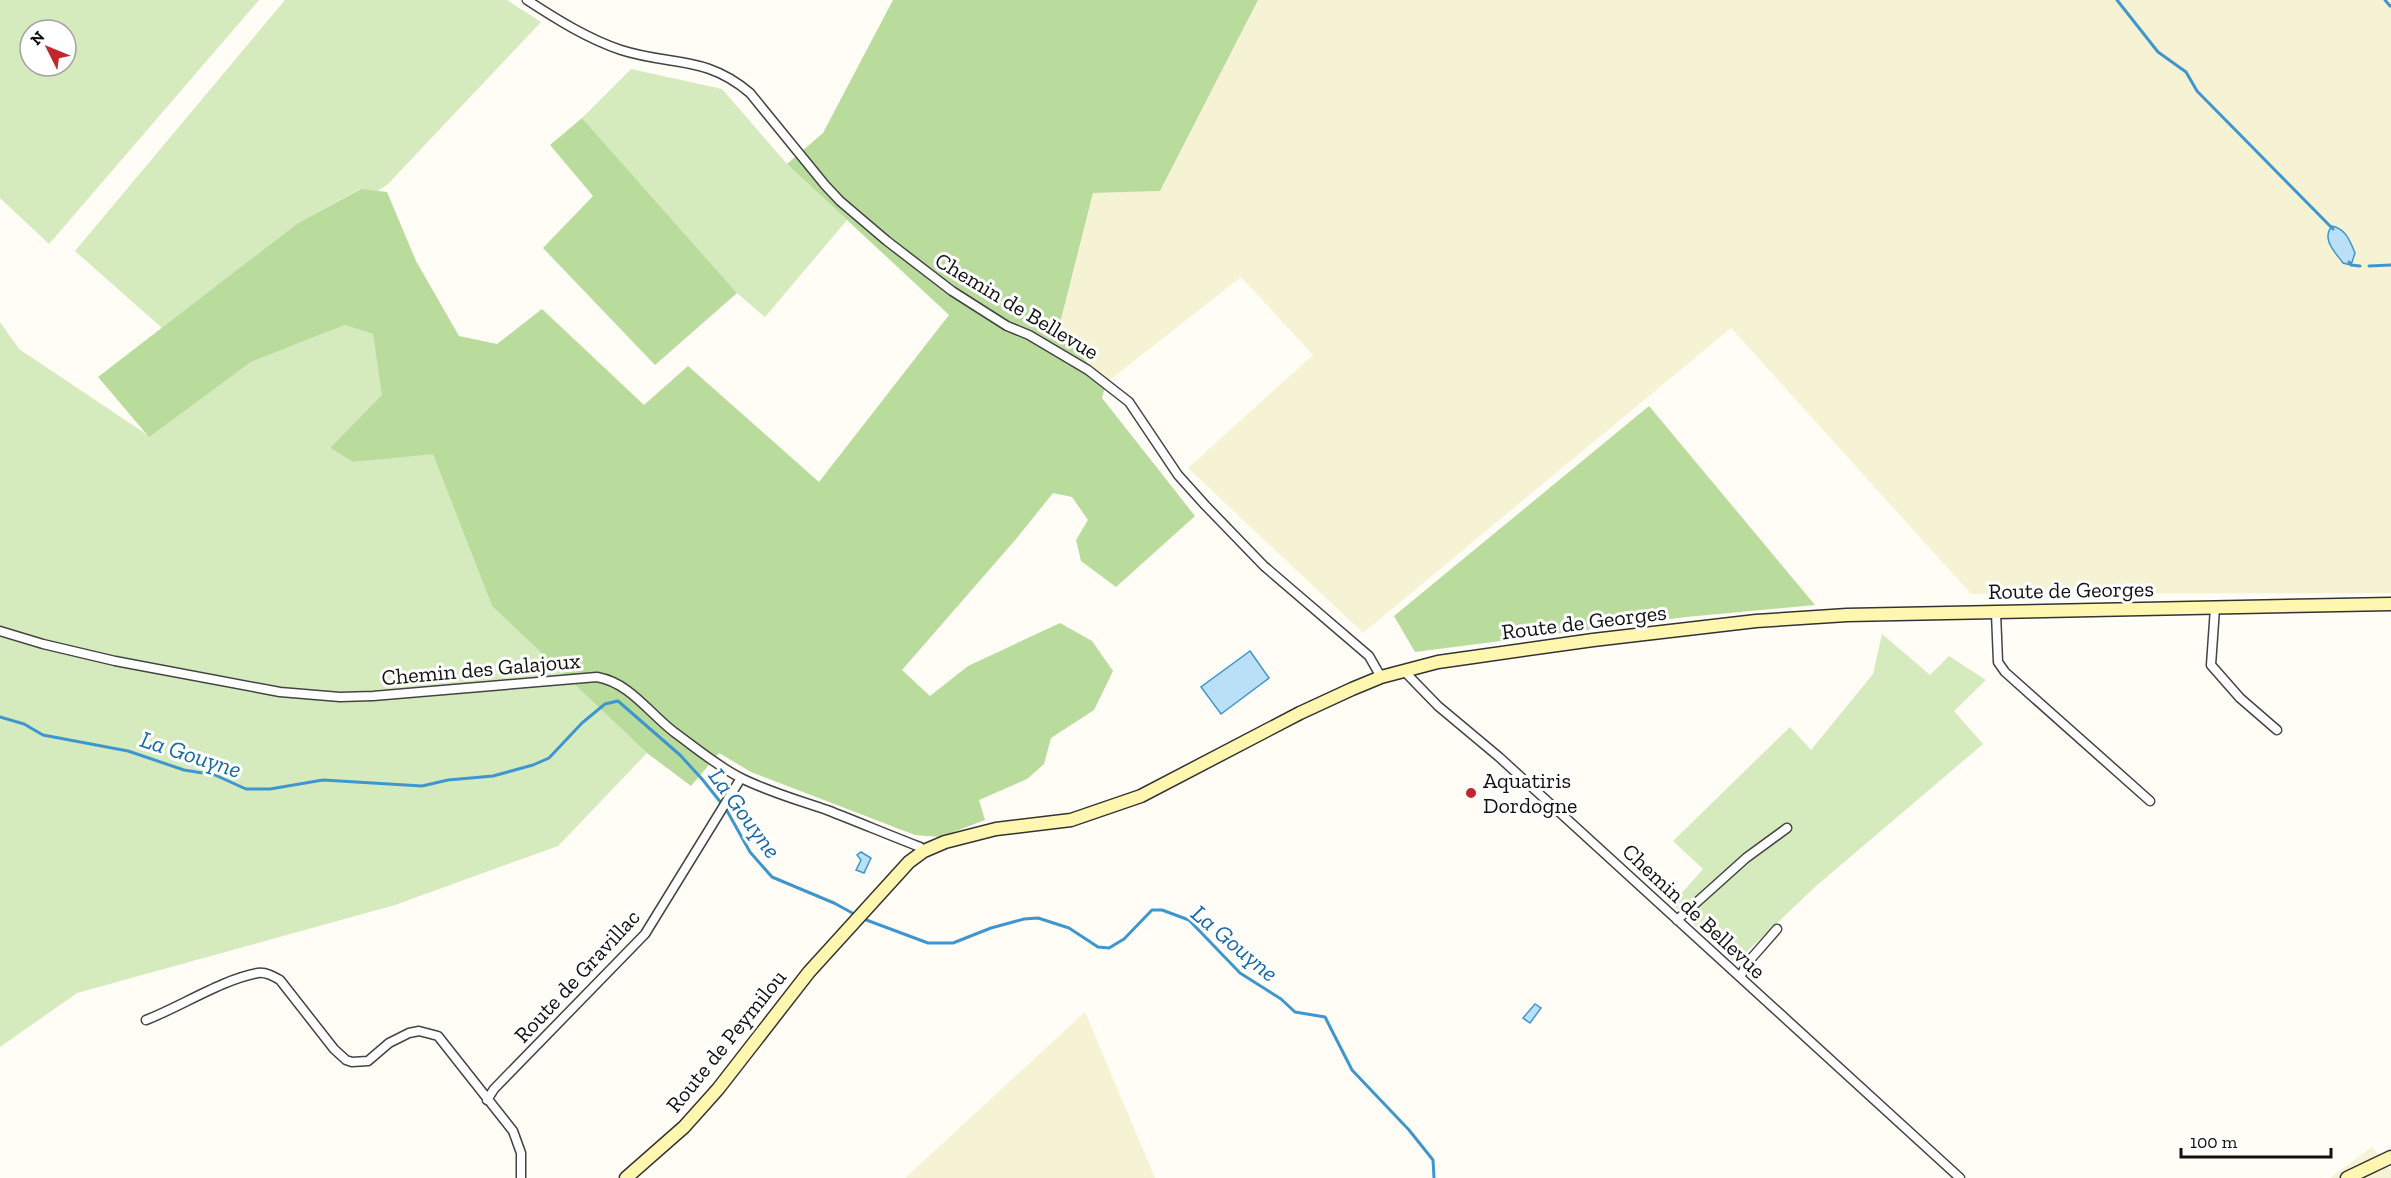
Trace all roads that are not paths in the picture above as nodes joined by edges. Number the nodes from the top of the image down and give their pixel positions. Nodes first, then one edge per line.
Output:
1 (527, 0) edge
2 (2391, 604) edge
3 (2215, 608) junction
4 (1996, 613) junction
5 (1, 634) edge
6 (1403, 670) junction
7 (1381, 677) junction
8 (2277, 730) dead end
9 (741, 778) junction
10 (2150, 801) dead end
11 (1787, 828) dead end
12 (924, 851) junction
13 (1677, 920) junction
14 (852, 925) joint
15 (1777, 929) dead end
16 (1740, 977) junction
17 (146, 1020) dead end
18 (487, 1100) junction
19 (2391, 1158) edge
20 (521, 1178) edge
21 (626, 1178) edge
22 (1960, 1178) edge
23 (2347, 1178) edge

1 - 7 street, Chemin de Bellevue
2 - 3 street, Route de Georges
3 - 4 street, Route de Georges
3 - 8 street
4 - 6 street, Route de Georges
4 - 10 street
5 - 9 street, Chemin des Galajoux
6 - 7 street, Route de Georges
6 - 13 street, Chemin de Bellevue
7 - 12 street, Route de Georges
9 - 12 street, Chemin des Galajoux
9 - 18 street, Route de Gravillac
11 - 13 street
12 - 14 street, Route de Georges
13 - 16 street, Chemin de Bellevue
14 - 21 street, Route de Peymilou
15 - 16 street
16 - 22 street, Chemin de Bellevue
17 - 18 street
18 - 20 street
19 - 23 street

